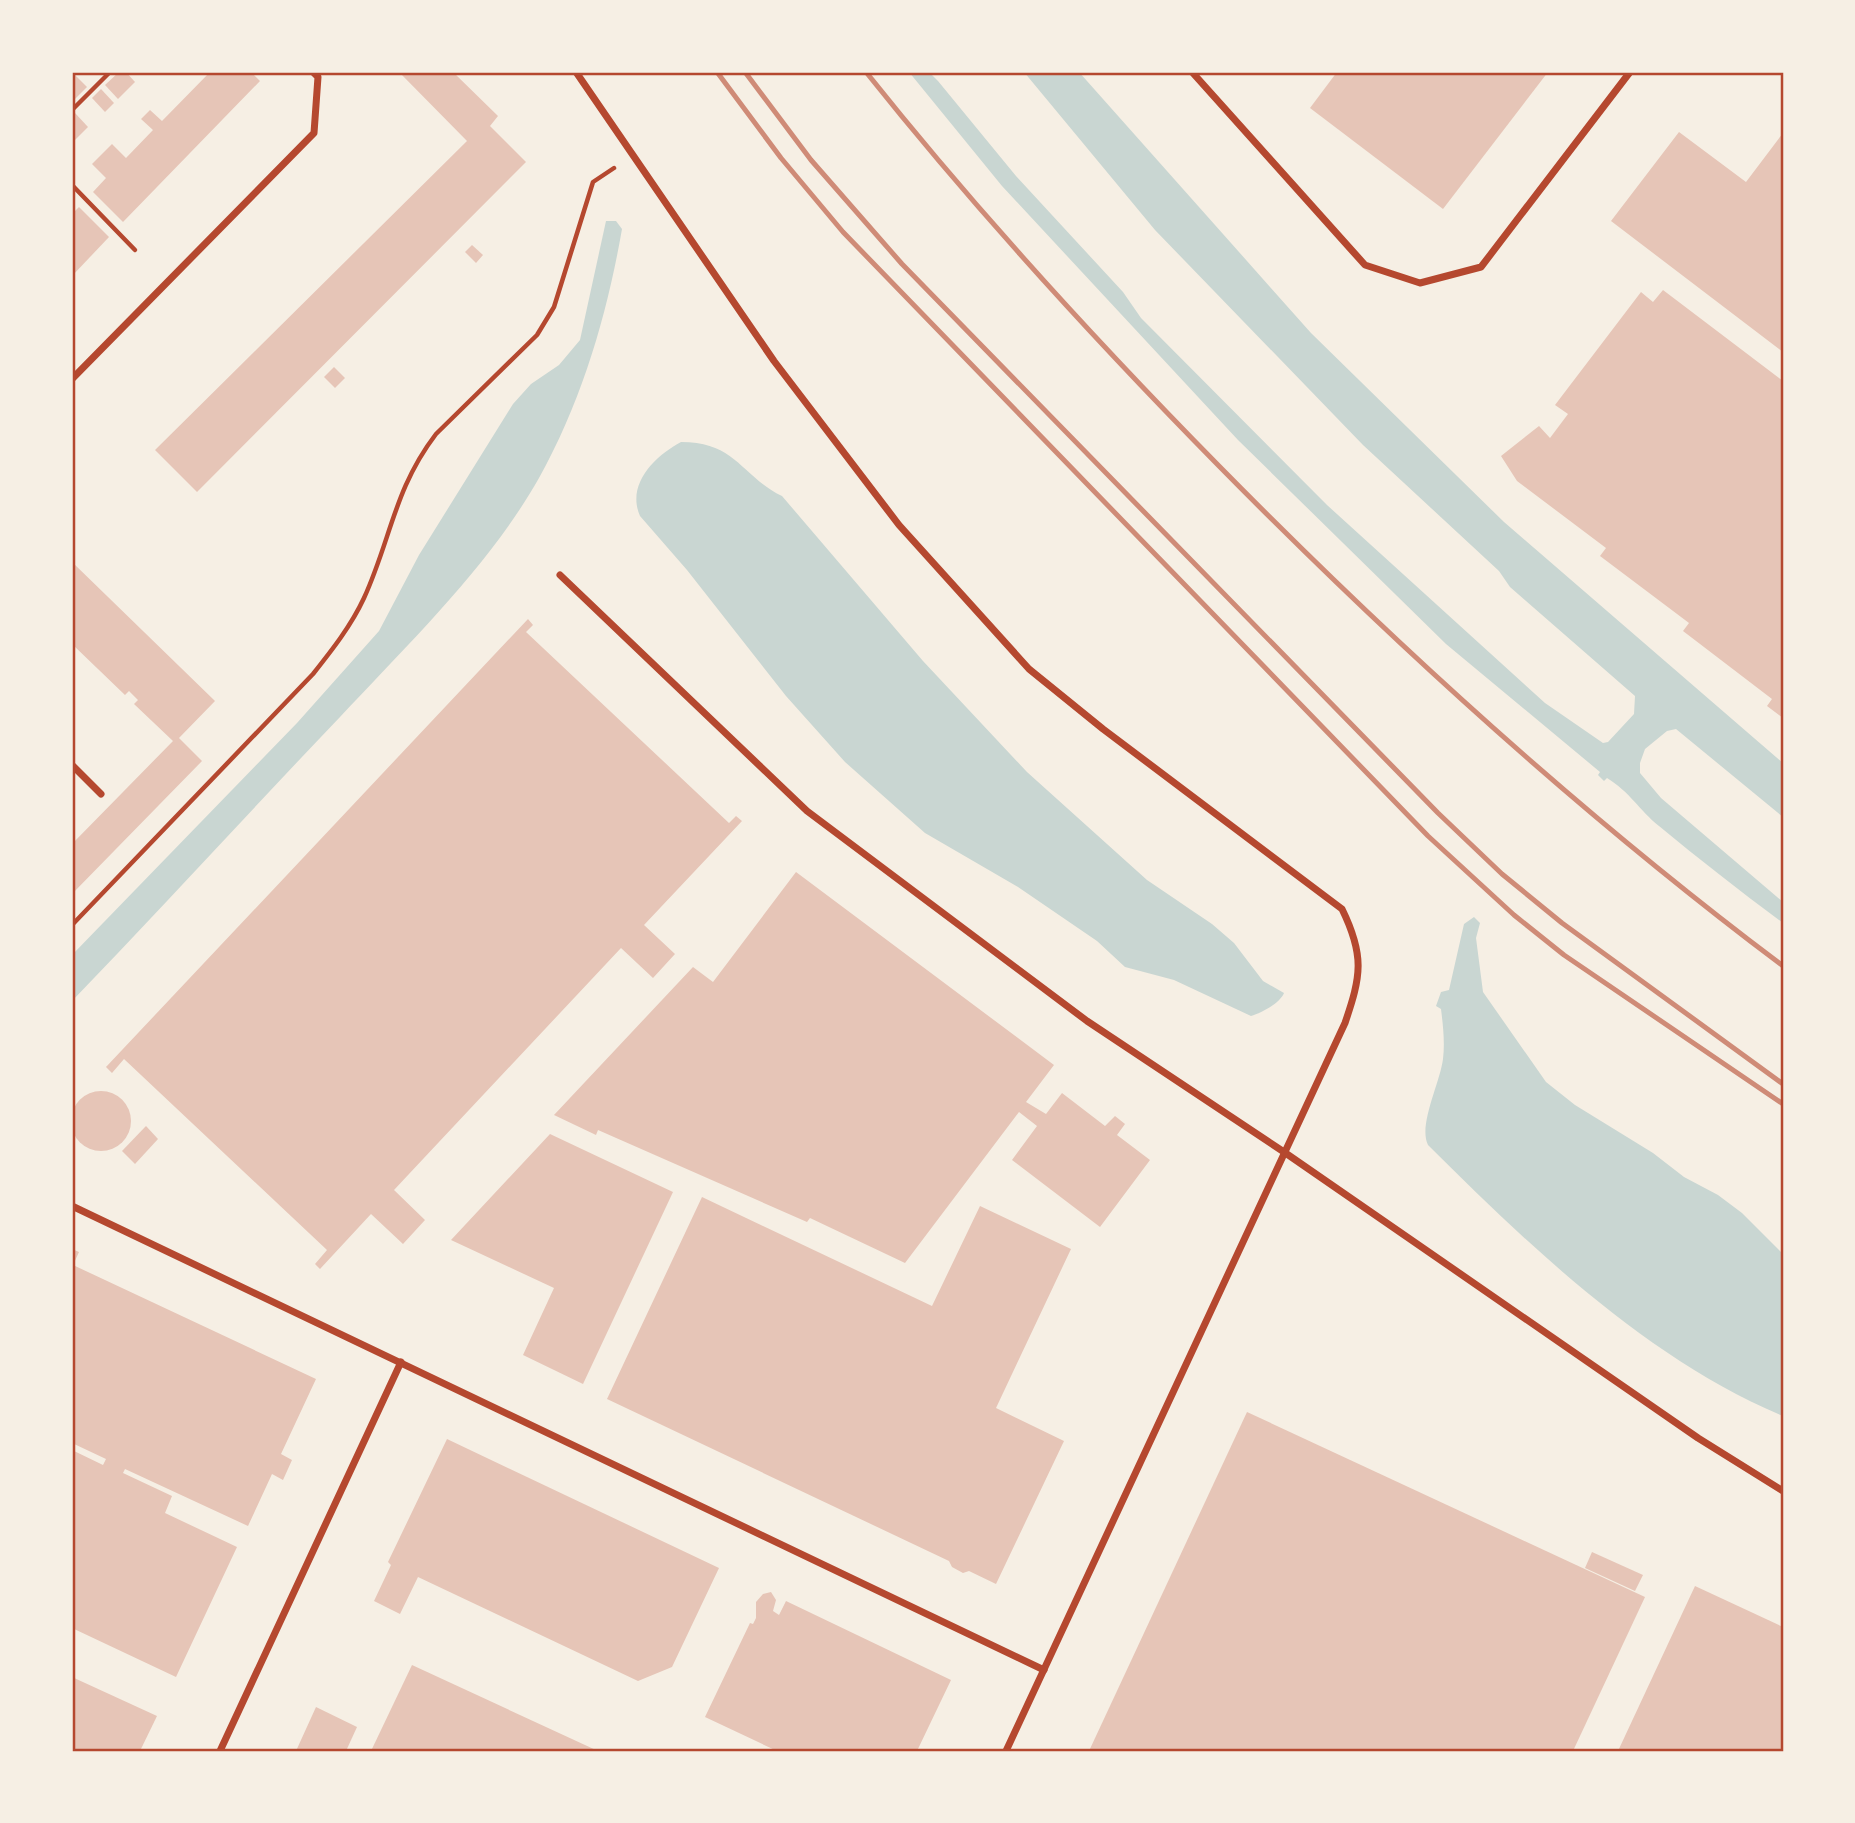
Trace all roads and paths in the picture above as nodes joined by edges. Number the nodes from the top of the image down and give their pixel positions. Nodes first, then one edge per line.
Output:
1 (110, 72) edge
2 (313, 72) edge
3 (576, 72) edge
4 (1192, 72) edge
5 (1630, 72) edge
6 (72, 110) edge
7 (633, 156) junction
8 (72, 185) edge
9 (135, 250) dead end
10 (72, 379) edge
11 (560, 575) dead end
12 (72, 765) edge
13 (101, 794) dead end
14 (72, 925) edge
15 (1284, 1152) junction
16 (72, 1206) edge
17 (401, 1362) junction
18 (1783, 1491) edge
19 (1044, 1670) junction
20 (220, 1751) edge
21 (1006, 1751) edge

1 - 6 path
2 - 10 street
3 - 7 street
4 - 5 street
7 - 14 path
7 - 15 street
8 - 9 path
11 - 15 street
12 - 13 street
15 - 18 street
15 - 19 street
16 - 17 street
17 - 19 street
17 - 20 street
19 - 21 street

